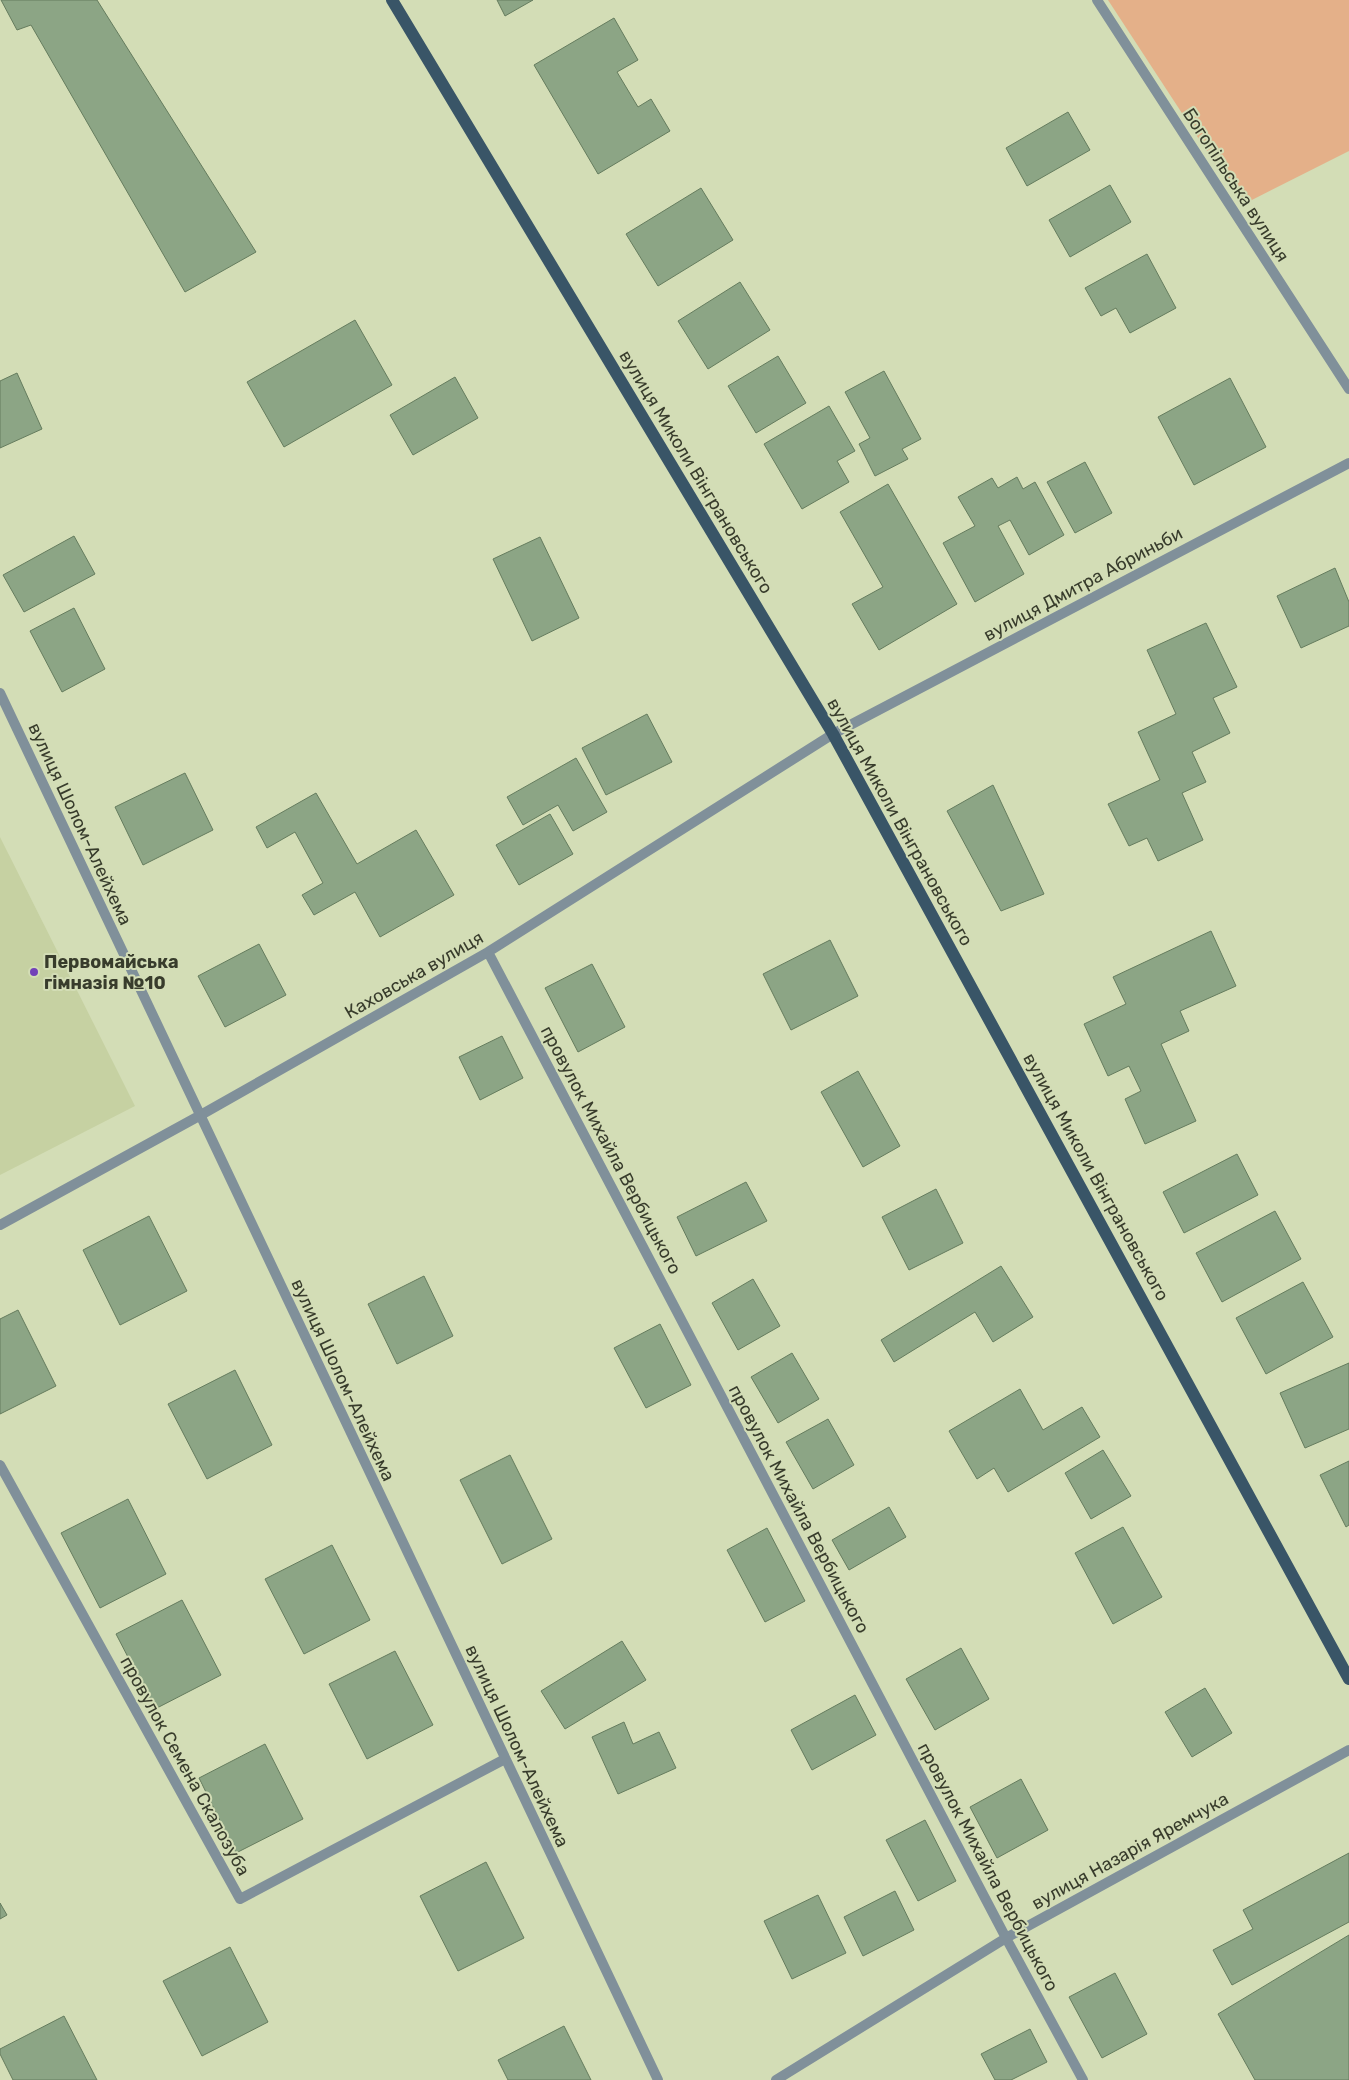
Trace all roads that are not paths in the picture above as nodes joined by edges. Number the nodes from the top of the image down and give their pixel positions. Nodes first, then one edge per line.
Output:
1 (392, 0) edge
2 (1097, 0) edge
3 (1349, 389) edge
4 (1349, 463) edge
5 (0, 693) edge
6 (832, 734) junction
7 (488, 952) junction
8 (199, 1116) junction
9 (0, 1225) edge
10 (0, 1465) edge
11 (1349, 1678) edge
12 (1349, 1750) edge
13 (505, 1759) junction
14 (1006, 1938) junction
15 (658, 2080) edge
16 (776, 2080) edge
17 (1083, 2080) edge

1 - 6 main road, вулиця Миколи Вінграновського
2 - 3 street, Богопільська вулиця
4 - 6 street, вулиця Дмитра Абриньби
5 - 8 street, вулиця Шолом-Алейхема
6 - 7 street, Каховська вулиця
6 - 11 main road, вулиця Миколи Вінграновського
7 - 8 street, Каховська вулиця
7 - 14 street, провулок Михайла Вербицького
8 - 9 street, Каховська вулиця
8 - 13 street, вулиця Шолом-Алейхема
10 - 13 street, провулок Семена Скалозуба
12 - 14 street, вулиця Назарія Яремчука
13 - 15 street, вулиця Шолом-Алейхема
14 - 16 street, вулиця Назарія Яремчука
14 - 17 street, провулок Михайла Вербицького

